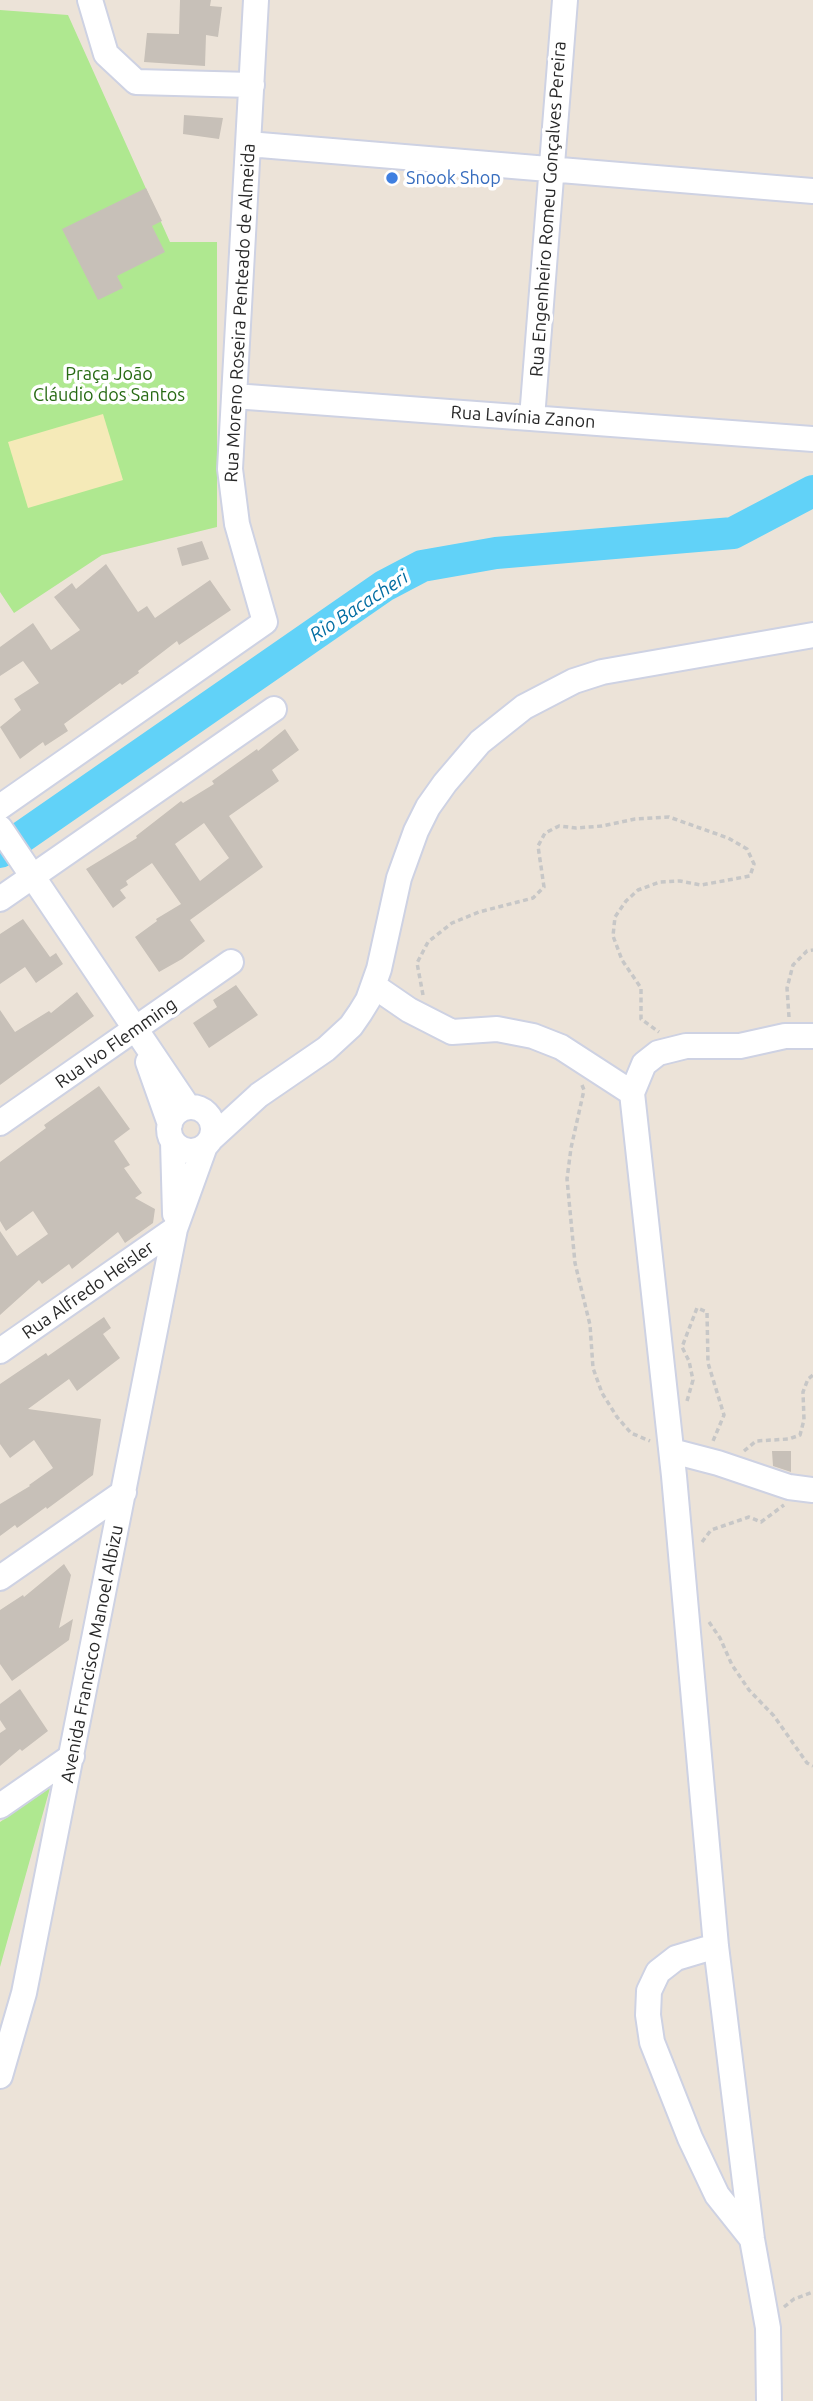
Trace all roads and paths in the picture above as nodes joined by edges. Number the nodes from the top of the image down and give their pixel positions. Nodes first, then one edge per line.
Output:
1 (90, 0) edge
2 (256, 0) edge
3 (565, 0) edge
4 (252, 85) junction
5 (248, 144) junction
6 (552, 169) junction
7 (813, 191) edge
8 (233, 396) junction
9 (532, 418) junction
10 (813, 439) edge
11 (813, 635) edge
12 (274, 709) dead end
13 (0, 807) edge
14 (0, 828) edge
15 (28, 870) junction
16 (0, 900) edge
17 (813, 950) edge
18 (231, 962) dead end
19 (374, 986) junction
20 (440, 1027) junction
21 (136, 1029) junction
22 (785, 1036) junction
23 (813, 1036) edge
24 (686, 1046) junction
25 (632, 1093) junction
26 (259, 1095) junction
27 (195, 1108) junction
28 (0, 1123) edge
29 (171, 1133) junction
30 (209, 1142) junction
31 (175, 1229) junction
32 (0, 1351) edge
33 (672, 1451) junction
34 (807, 1490) edge
35 (124, 1492) junction
36 (702, 1552) dead end
37 (0, 1578) edge
38 (703, 1613) dead end
39 (72, 1756) junction
40 (813, 1766) edge
41 (0, 1806) edge
42 (716, 1947) junction
43 (0, 2076) edge
44 (752, 2239) junction
45 (813, 2292) edge
46 (768, 2328) junction
47 (769, 2401) edge

1 - 4 street
2 - 4 street, Rua Moreno Roseira Penteado de Almeida
3 - 6 street, Rua Engenheiro Romeu Gonçalves Pereira
4 - 5 street, Rua Moreno Roseira Penteado de Almeida
5 - 6 street
5 - 8 street, Rua Moreno Roseira Penteado de Almeida
6 - 7 street
6 - 9 street, Rua Engenheiro Romeu Gonçalves Pereira
8 - 9 street, Rua Lavínia Zanon
8 - 13 street, Rua Moreno Roseira Penteado de Almeida
9 - 10 street, Rua Lavínia Zanon
11 - 19 street
12 - 15 street
14 - 15 street, Avenida Francisco Manoel Albizu
15 - 16 street
15 - 21 street, Avenida Francisco Manoel Albizu
17 - 22 path
18 - 21 street, Rua Ivo Flemming
19 - 20 street
19 - 26 street
20 - 24 path
20 - 25 street
21 - 27 street, Avenida Francisco Manoel Albizu
21 - 28 street, Rua Ivo Flemming
21 - 29 street, Avenida Francisco Manoel Albizu
22 - 23 street
22 - 24 street
24 - 25 street
25 - 33 street
26 - 27 street
26 - 30 street
27 - 29 street
27 - 30 street
29 - 30 street
29 - 31 street, Avenida Francisco Manoel Albizu
30 - 31 street, Avenida Francisco Manoel Albizu
31 - 32 street, Rua Alfredo Heisler
31 - 35 street, Avenida Francisco Manoel Albizu
33 - 34 street
33 - 42 street
34 - 36 path
35 - 37 street
35 - 39 street, Avenida Francisco Manoel Albizu
38 - 40 path
39 - 41 street
39 - 43 street, Avenida Francisco Manoel Albizu
42 - 44 street
42 - 44 street
44 - 46 street
45 - 46 path
46 - 47 street

